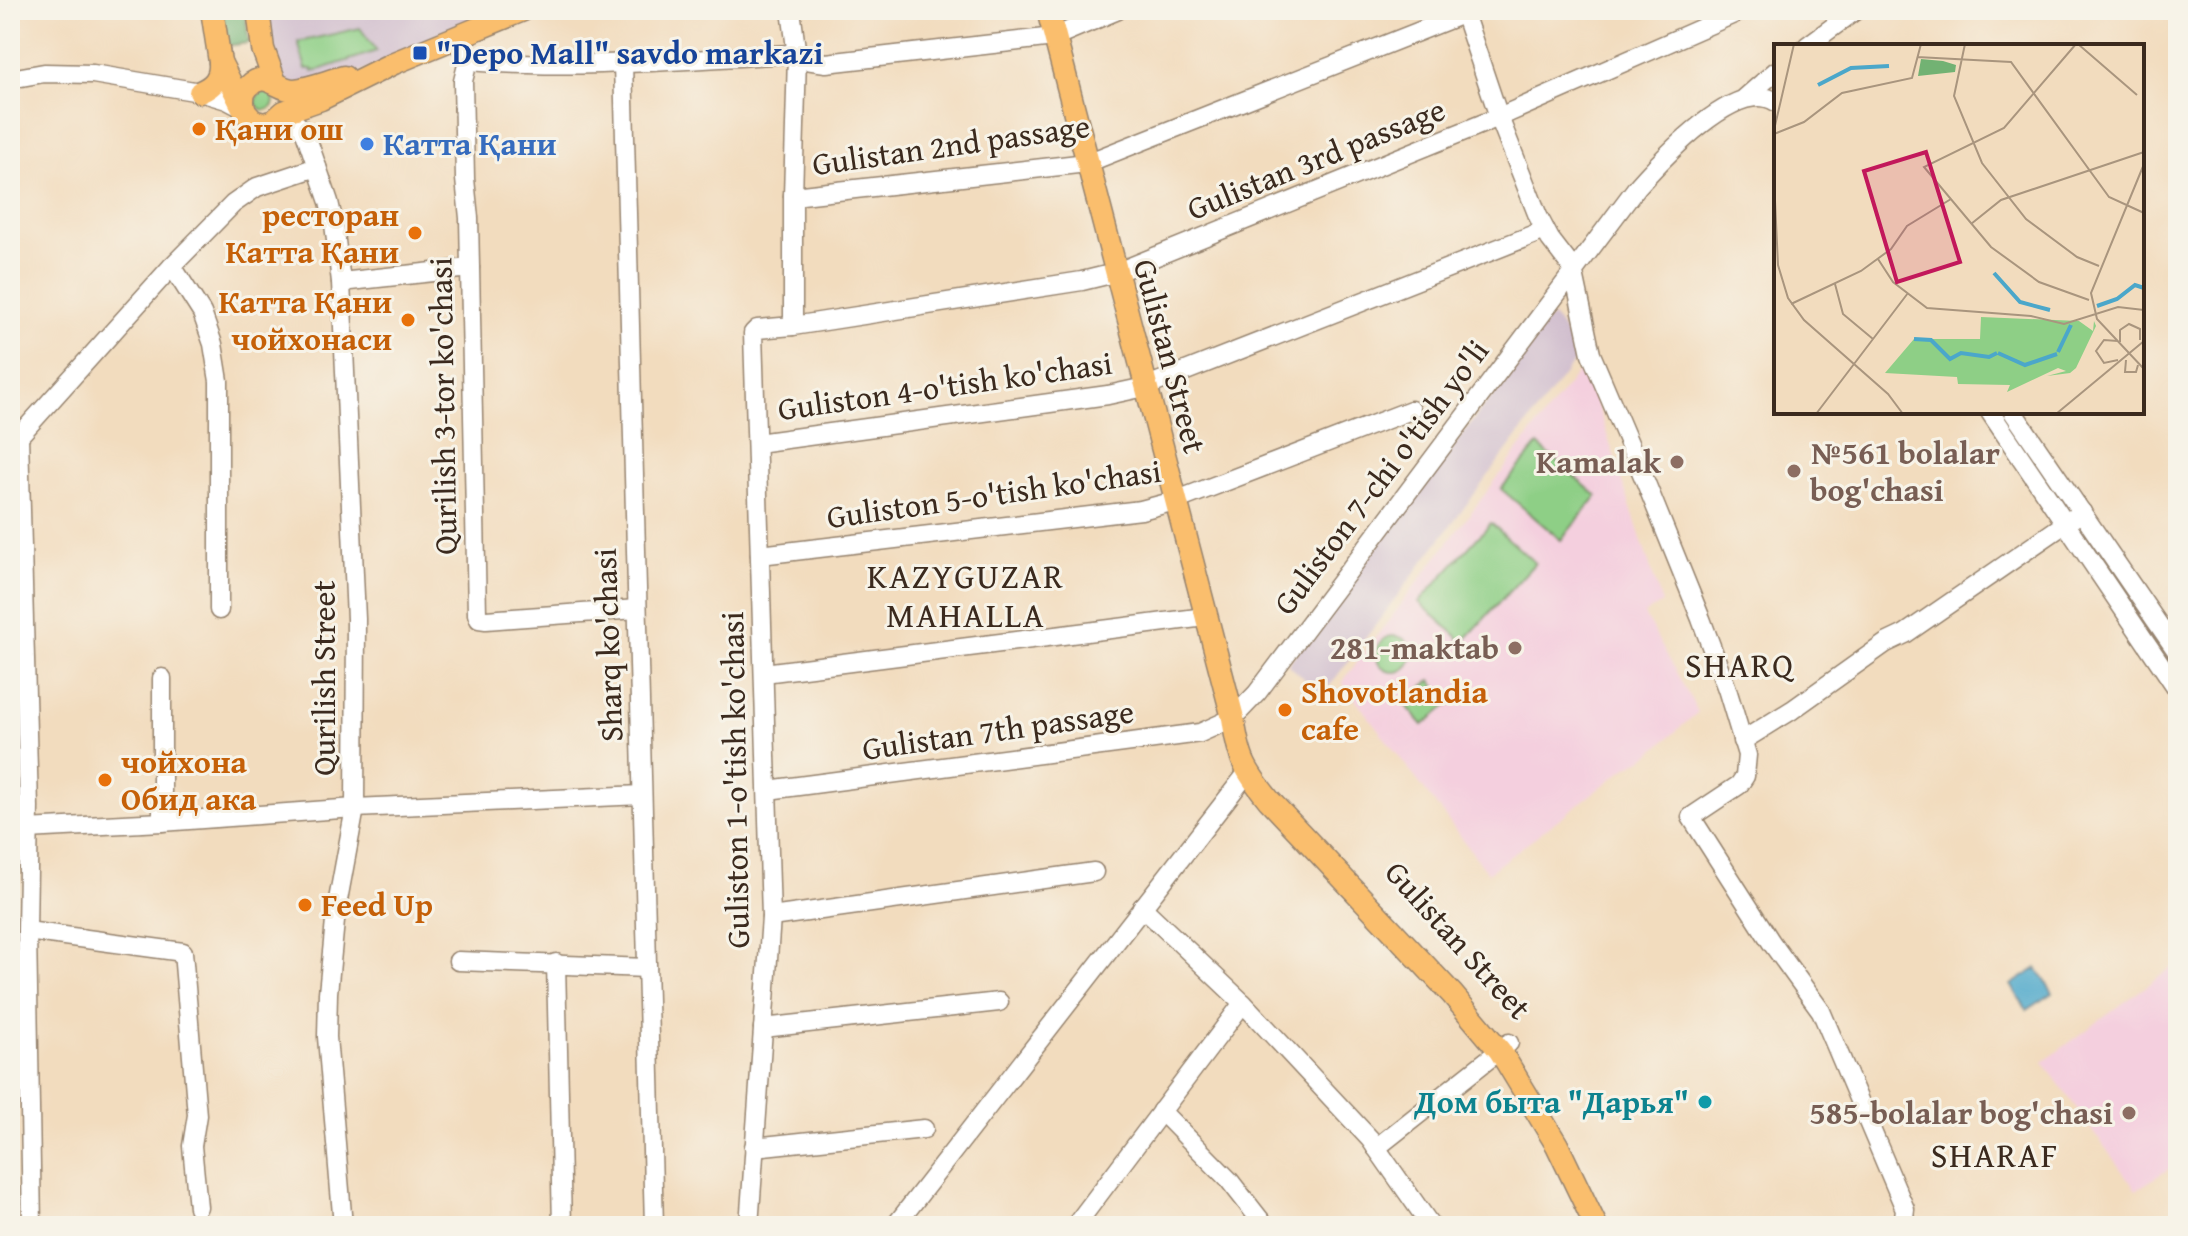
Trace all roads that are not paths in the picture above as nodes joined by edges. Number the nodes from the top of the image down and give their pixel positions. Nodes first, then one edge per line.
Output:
1 (212, 10) edge
2 (258, 10) edge
3 (523, 10) edge
4 (791, 10) edge
5 (1048, 10) edge
6 (1118, 10) edge
7 (1743, 10) edge
8 (1856, 10) edge
9 (1467, 11) edge
10 (1054, 37) junction
11 (456, 38) junction
12 (1810, 44) edge
13 (797, 56) junction
14 (468, 61) junction
15 (220, 62) junction
16 (394, 63) junction
17 (623, 63) junction
18 (1774, 73) edge
19 (10, 79) edge
20 (266, 90) junction
21 (200, 92) junction
22 (1743, 100) junction
23 (1774, 101) edge
24 (308, 104) junction
25 (244, 109) junction
26 (1499, 117) junction
27 (305, 132) junction
28 (1087, 163) junction
29 (317, 167) junction
30 (793, 196) junction
31 (1545, 230) junction
32 (172, 266) junction
33 (470, 268) junction
34 (1573, 269) junction
35 (1115, 273) junction
36 (341, 282) junction
37 (793, 326) junction
38 (753, 333) joint
39 (1145, 387) junction
40 (1411, 410) dead end
41 (1991, 414) edge
42 (2014, 414) edge
43 (14, 441) edge
44 (757, 443) junction
45 (1175, 501) junction
46 (2082, 512) junction
47 (2065, 524) junction
48 (760, 555) junction
49 (637, 609) junction
50 (219, 610) dead end
51 (1205, 617) junction
52 (2178, 653) edge
53 (764, 673) junction
54 (162, 678) dead end
55 (2178, 690) edge
56 (1233, 718) junction
57 (1742, 741) junction
58 (1248, 772) junction
59 (768, 790) junction
60 (642, 795) junction
61 (355, 808) junction
62 (10, 817) edge
63 (162, 822) junction
64 (27, 829) junction
65 (1094, 872) dead end
66 (1142, 907) junction
67 (771, 917) junction
68 (27, 931) junction
69 (458, 961) dead end
70 (556, 963) junction
71 (647, 968) junction
72 (999, 1002) dead end
73 (1243, 1003) junction
74 (763, 1028) junction
75 (1505, 1047) junction
76 (1161, 1111) junction
77 (924, 1129) dead end
78 (754, 1147) junction
79 (1376, 1148) junction
80 (198, 1207) dead end
81 (1079, 1225) edge
82 (32, 1226) edge
83 (343, 1226) edge
84 (562, 1226) edge
85 (654, 1226) edge
86 (749, 1226) edge
87 (895, 1226) edge
88 (1265, 1226) edge
89 (1431, 1226) edge
90 (1596, 1226) edge
91 (1608, 1226) edge
92 (1903, 1226) edge

1 - 15 main road
2 - 20 main road
3 - 11 main road
4 - 13 street
5 - 10 main road, Gulistan Street
6 - 10 street
7 - 26 street, Gulistan 3rd passage
8 - 12 street
9 - 26 street
9 - 28 street, Gulistan 2nd passage
10 - 13 street
10 - 28 main road, Gulistan Street
11 - 14 street
11 - 16 main road
13 - 17 street
13 - 30 street
14 - 17 street
14 - 33 street, Qurilish 3-tor ko'chasi
15 - 20 main road
15 - 21 main road
16 - 20 main road
16 - 24 main road
17 - 49 street, Sharq ko'chasi
18 - 22 street
19 - 21 street
20 - 21 street
20 - 24 main road
20 - 25 main road
20 - 25 main road
20 - 27 street, Qurilish Street
21 - 25 street
22 - 23 street
22 - 34 street, Guliston 7-chi o'tish yo'li
24 - 27 street, Qurilish Street
26 - 31 street
26 - 35 street, Gulistan 3rd passage
27 - 29 street, Qurilish Street
28 - 30 street, Gulistan 2nd passage
28 - 35 main road, Gulistan Street
29 - 32 street
29 - 36 street, Qurilish Street
30 - 37 street
31 - 34 street
31 - 39 street, Guliston 4-o'tish ko'chasi
32 - 43 street
32 - 50 street
33 - 36 street
33 - 49 street, Qurilish 3-tor ko'chasi
34 - 56 street, Guliston 7-chi o'tish yo'li
34 - 57 street
35 - 37 street, Gulistan 3rd passage
35 - 39 main road, Gulistan Street
36 - 61 street, Qurilish Street
37 - 38 street, Gulistan 3rd passage
38 - 44 street, Guliston 1-o'tish ko'chasi
39 - 44 street, Guliston 4-o'tish ko'chasi
39 - 45 main road, Gulistan Street
40 - 45 street, Guliston 5-o'tish ko'chasi
41 - 47 street
42 - 46 street
43 - 64 street
44 - 48 street, Guliston 1-o'tish ko'chasi
45 - 48 street, Guliston 5-o'tish ko'chasi
45 - 51 main road, Gulistan Street
46 - 47 street
46 - 52 street
47 - 55 street
47 - 57 street
48 - 53 street, Guliston 1-o'tish ko'chasi
49 - 60 street, Sharq ko'chasi
51 - 53 street
51 - 56 main road, Gulistan Street
53 - 59 street, Guliston 1-o'tish ko'chasi
54 - 63 street
56 - 58 main road, Gulistan Street
56 - 59 street, Gulistan 7th passage
56 - 75 main road, Gulistan Street
57 - 92 street
58 - 66 street
58 - 75 main road, Gulistan Street
59 - 67 street, Guliston 1-o'tish ko'chasi
60 - 61 street
60 - 71 street, Sharq ko'chasi
61 - 63 street
61 - 83 street, Qurilish Street
62 - 64 street
63 - 64 street
64 - 68 street
65 - 67 street
66 - 73 street
66 - 87 street
67 - 74 street, Guliston 1-o'tish ko'chasi
68 - 80 street
68 - 82 street
69 - 70 street
70 - 71 street
70 - 84 street
71 - 85 street, Sharq ko'chasi
72 - 74 street
73 - 76 street
73 - 79 street
74 - 78 street, Guliston 1-o'tish ko'chasi
75 - 79 street
75 - 90 main road, Gulistan Street
75 - 91 main road, Gulistan Street
76 - 81 street
76 - 88 street
77 - 78 street
78 - 86 street, Guliston 1-o'tish ko'chasi
79 - 89 street

